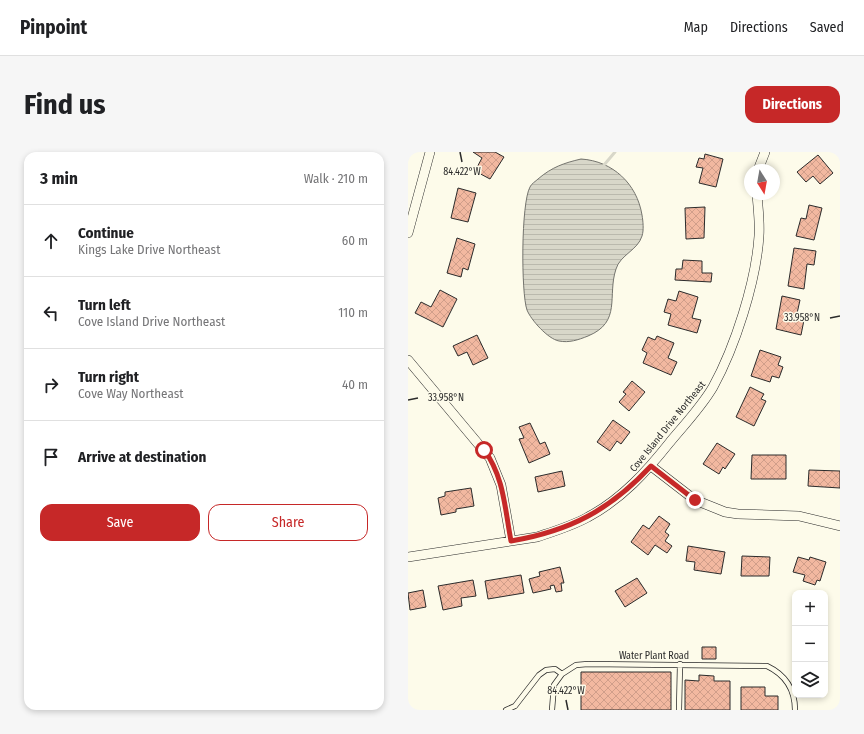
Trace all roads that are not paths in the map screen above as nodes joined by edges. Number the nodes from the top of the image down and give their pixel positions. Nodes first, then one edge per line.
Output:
1 (430, 152) edge
2 (765, 152) edge
3 (760, 164) edge
4 (757, 200) edge
5 (408, 233) edge
6 (408, 360) edge
7 (651, 466) junction
8 (840, 526) edge
9 (511, 541) junction
10 (408, 557) edge
11 (680, 664) junction
12 (562, 674) junction
13 (506, 710) edge
14 (552, 710) edge
15 (679, 710) edge
16 (795, 710) edge

1 - 5 street
2 - 3 street
4 - 7 street, Cove Island Drive Northeast
6 - 9 street
7 - 8 street
7 - 9 street, Cove Island Drive Northeast
9 - 10 street, Cove Island Drive Northeast
11 - 12 lane, Water Plant Road
11 - 15 lane
11 - 16 lane, Water Plant Road
12 - 13 lane
12 - 14 lane

